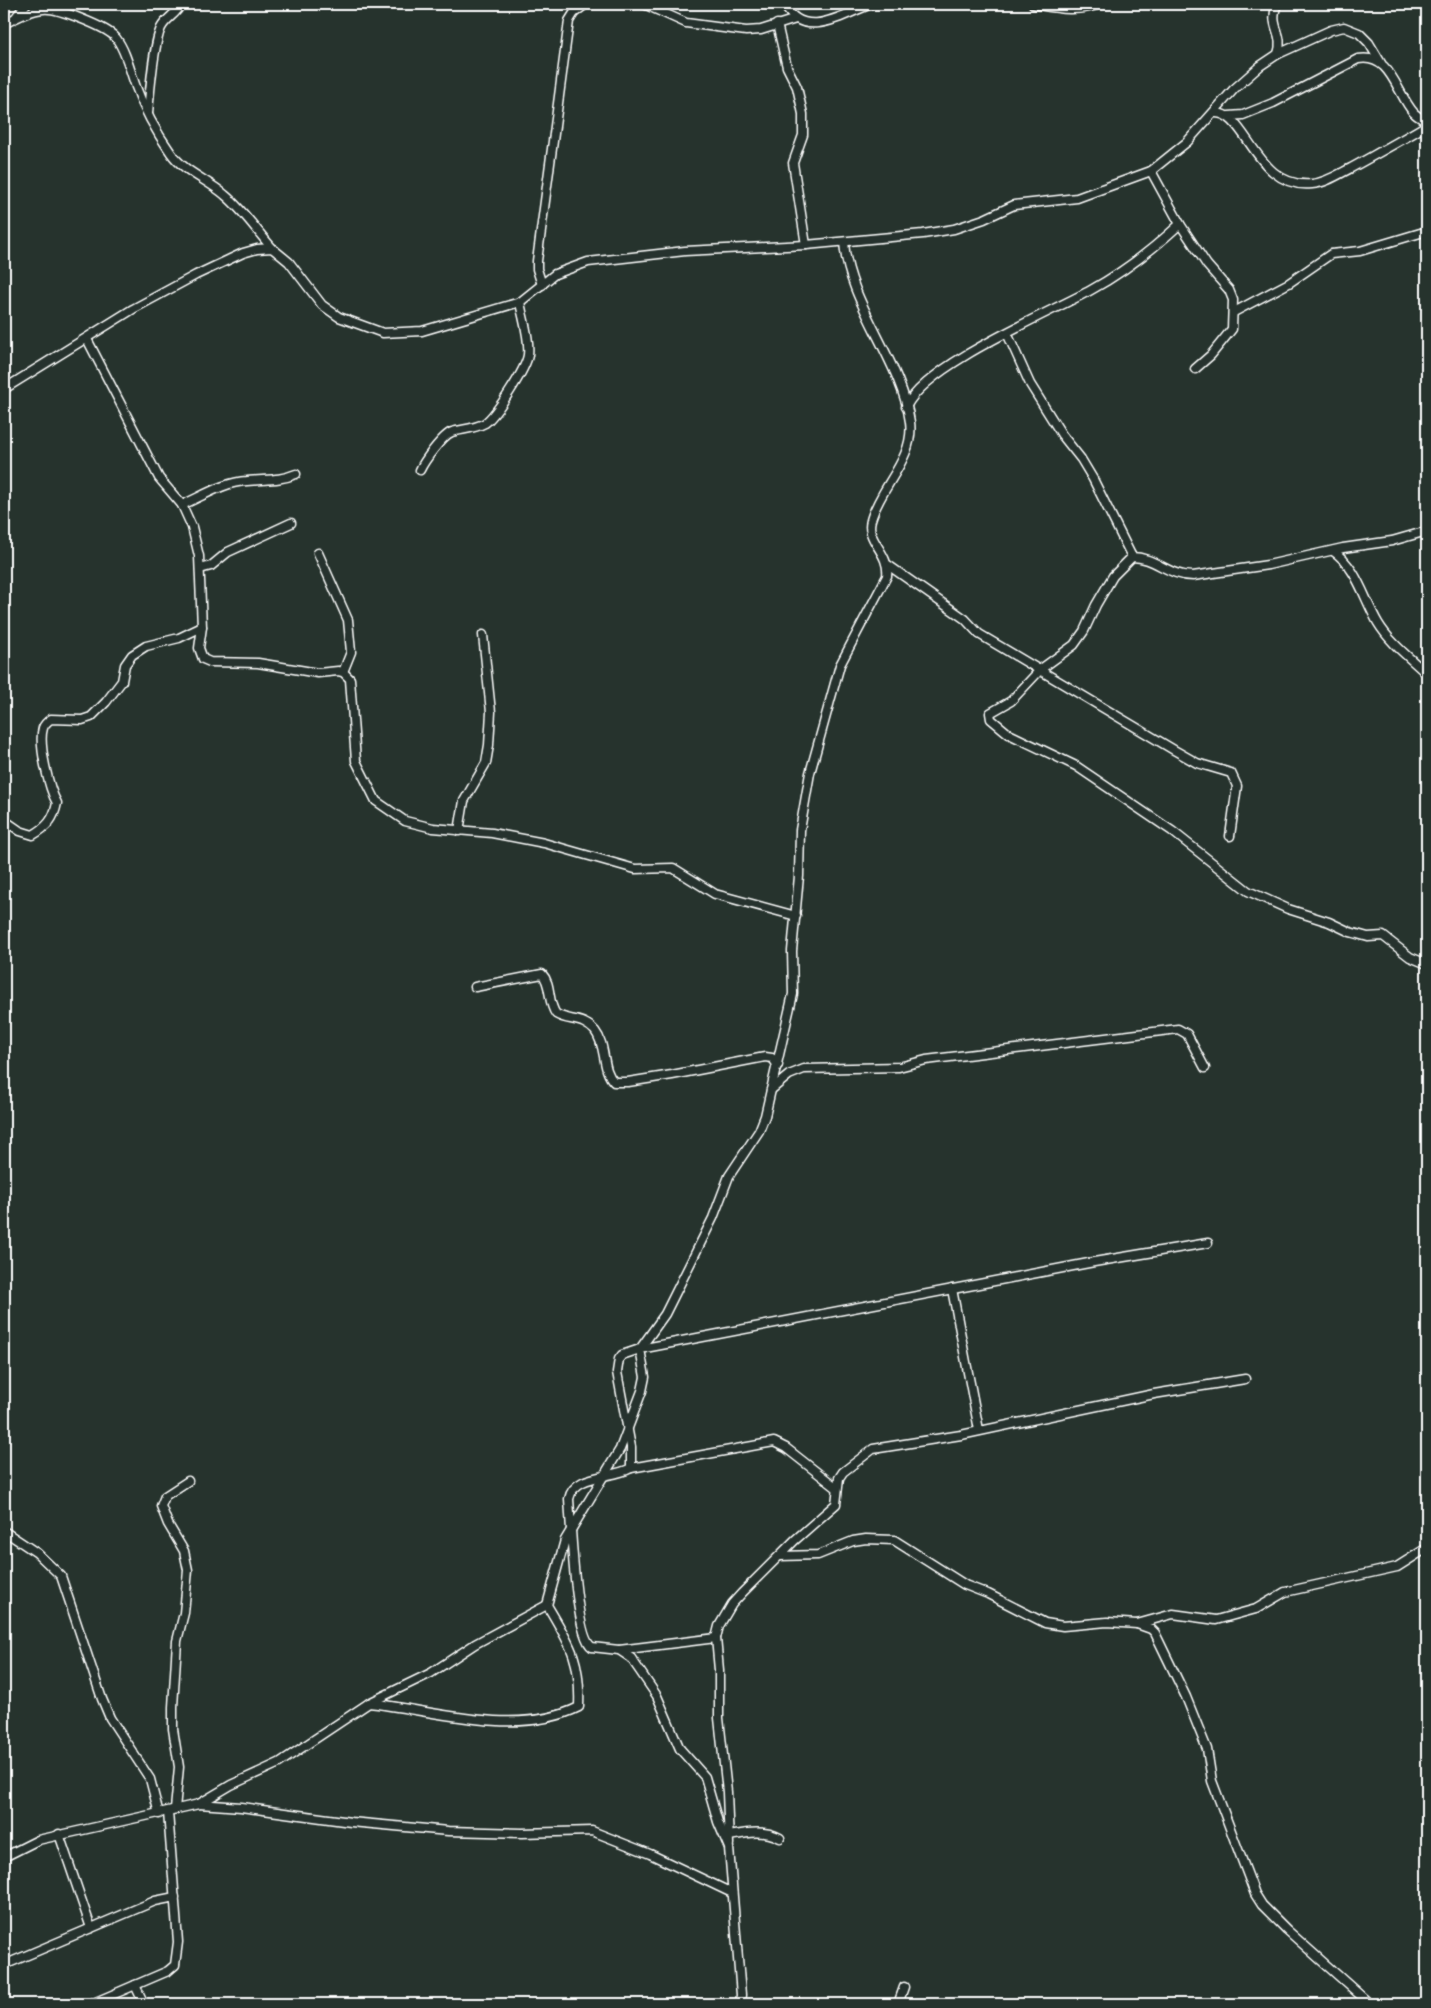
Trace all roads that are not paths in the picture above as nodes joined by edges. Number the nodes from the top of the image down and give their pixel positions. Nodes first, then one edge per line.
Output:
1 (26, 4) edge
2 (181, 4) edge
3 (586, 4) edge
4 (644, 4) edge
5 (784, 4) edge
6 (871, 4) edge
7 (1033, 4) edge
8 (1100, 4) edge
9 (1277, 4) edge
10 (16, 17) junction
11 (796, 19) junction
12 (4, 24) edge
13 (777, 24) junction
14 (1278, 54) junction
15 (1382, 63) junction
16 (1214, 113) junction
17 (148, 116) junction
18 (1229, 116) junction
19 (1427, 124) edge
20 (1151, 171) junction
21 (1180, 224) junction
22 (1427, 231) edge
23 (844, 242) junction
24 (806, 245) junction
25 (272, 248) junction
26 (542, 285) junction
27 (520, 302) junction
28 (1234, 312) junction
29 (1007, 333) junction
30 (87, 339) junction
31 (1196, 369) dead end
32 (4, 389) edge
33 (906, 407) junction
34 (420, 470) dead end
35 (296, 474) dead end
36 (182, 505) junction
37 (291, 523) dead end
38 (1427, 531) edge
39 (1333, 551) junction
40 (318, 553) dead end
41 (1132, 557) junction
42 (888, 565) junction
43 (200, 569) junction
44 (202, 627) junction
45 (483, 635) dead end
46 (1041, 669) junction
47 (342, 672) junction
48 (1427, 674) edge
49 (4, 820) edge
50 (459, 831) junction
51 (1230, 836) dead end
52 (796, 916) junction
53 (1427, 964) edge
54 (475, 986) dead end
55 (778, 1065) junction
56 (1205, 1068) dead end
57 (771, 1090) junction
58 (1208, 1243) dead end
59 (952, 1289) junction
60 (640, 1349) junction
61 (1245, 1379) dead end
62 (627, 1428) junction
63 (979, 1430) junction
64 (631, 1468) junction
65 (603, 1478) junction
66 (188, 1481) dead end
67 (837, 1488) junction
68 (4, 1531) edge
69 (571, 1533) junction
70 (1427, 1548) edge
71 (778, 1557) junction
72 (547, 1605) junction
73 (1137, 1624) junction
74 (716, 1638) junction
75 (619, 1650) junction
76 (369, 1703) junction
77 (199, 1804) junction
78 (171, 1810) junction
79 (159, 1814) junction
80 (60, 1834) junction
81 (729, 1836) junction
82 (780, 1838) dead end
83 (729, 1848) junction
84 (4, 1857) edge
85 (732, 1892) junction
86 (174, 1897) junction
87 (91, 1928) junction
88 (4, 1965) edge
89 (134, 1985) junction
90 (904, 1987) dead end
91 (92, 2004) edge
92 (144, 2004) edge
93 (740, 2004) edge
94 (898, 2004) edge
95 (1370, 2004) edge

1 - 10 street
2 - 17 street
3 - 26 street
4 - 13 street
5 - 11 street
6 - 11 street
7 - 8 street
9 - 14 street
10 - 12 street
10 - 17 street
11 - 13 street
13 - 24 street
14 - 15 street
14 - 16 street
15 - 18 street
15 - 19 street
16 - 18 street
16 - 20 street
17 - 25 street
18 - 19 street
20 - 21 street
20 - 23 street
21 - 28 street
21 - 29 street
22 - 28 street
23 - 24 street
23 - 33 street
24 - 26 street
25 - 27 street
25 - 30 street
26 - 27 street
27 - 34 street
28 - 31 street
29 - 33 street
29 - 41 street
30 - 32 street
30 - 36 street
33 - 42 street
35 - 36 street
36 - 43 street
37 - 43 street
38 - 39 street
39 - 41 street
39 - 48 street
40 - 47 street
41 - 46 street
42 - 46 street
42 - 52 street
43 - 44 street
44 - 47 street
44 - 49 street
45 - 50 street
46 - 51 street
46 - 53 street
47 - 50 street
50 - 52 street
52 - 55 street
54 - 55 street
55 - 57 street
56 - 57 street
57 - 60 street
58 - 59 street
59 - 60 street
59 - 63 street
60 - 62 street
60 - 62 street
61 - 63 street
62 - 64 street
62 - 65 street
63 - 67 street
64 - 65 street
64 - 67 street
65 - 69 street
65 - 69 street
66 - 78 street
67 - 71 street
68 - 79 street
69 - 72 street
69 - 75 street
70 - 73 street
71 - 73 street
71 - 74 street
72 - 76 street
72 - 76 street
73 - 95 street
74 - 75 street
74 - 81 street
75 - 83 street
76 - 77 street
77 - 78 street
77 - 85 street
78 - 79 street
78 - 86 street
79 - 80 street
80 - 84 street
80 - 87 street
81 - 82 street
81 - 83 street
83 - 85 street
85 - 93 street
86 - 87 street
86 - 89 street
87 - 88 street
89 - 91 street
89 - 92 street
90 - 94 street

